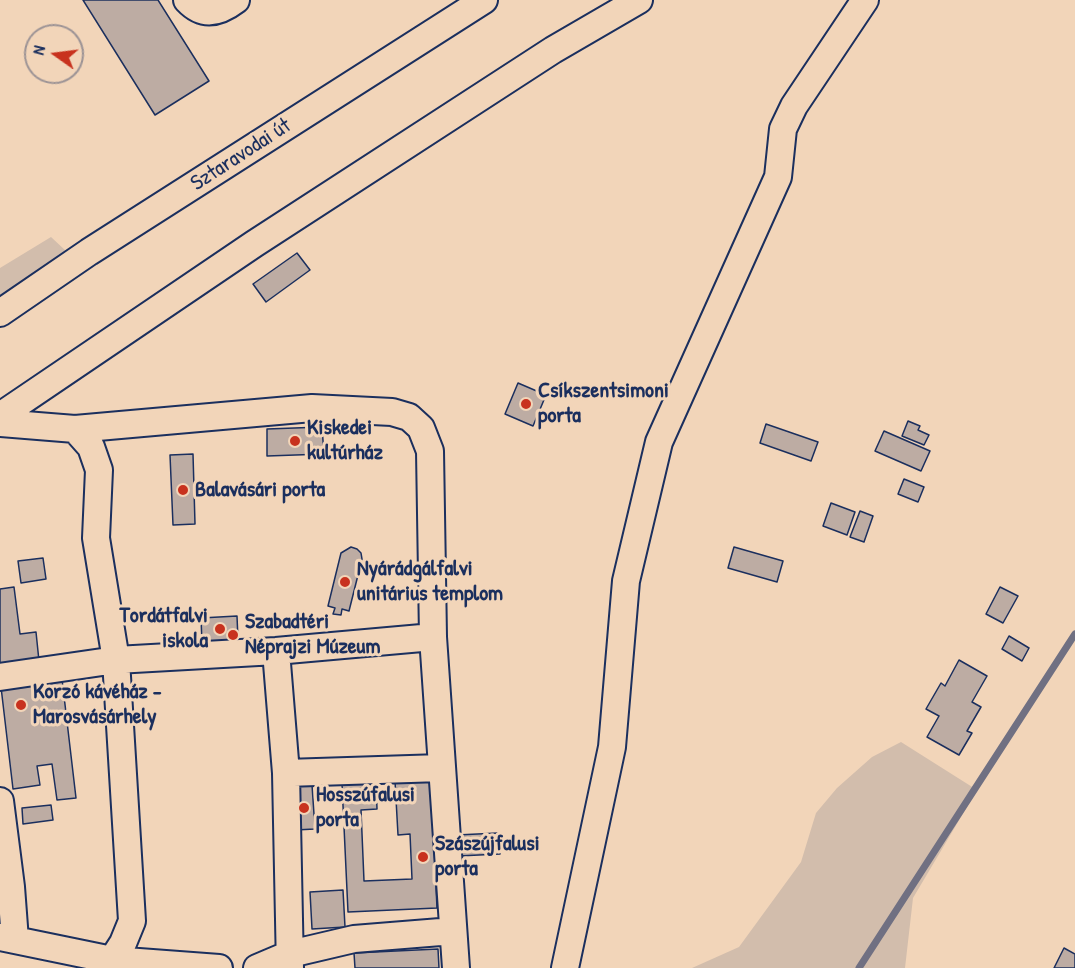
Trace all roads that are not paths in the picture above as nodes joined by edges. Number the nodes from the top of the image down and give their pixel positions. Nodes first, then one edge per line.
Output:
1 (187, 0) edge
2 (236, 0) edge
3 (483, 0) edge
4 (639, 0) edge
5 (865, 0) edge
6 (0, 313) edge
7 (0, 416) edge
8 (0, 423) edge
9 (75, 429) junction
10 (433, 637) junction
11 (276, 651) junction
12 (116, 660) junction
13 (0, 677) edge
14 (441, 768) junction
15 (286, 773) junction
16 (0, 801) edge
17 (453, 931) junction
18 (7, 939) edge
19 (112, 960) junction
20 (290, 961) edge
21 (219, 968) edge
22 (257, 968) edge
23 (456, 968) edge
24 (565, 968) edge

1 - 2 street
3 - 6 street, Sztaravodai út
4 - 7 street
5 - 24 street
8 - 9 street
9 - 10 street
9 - 12 street
10 - 11 street
10 - 14 street
11 - 12 street
11 - 15 street
12 - 13 street
12 - 19 street
14 - 15 street
14 - 17 street
15 - 20 street
16 - 18 street
17 - 20 street
17 - 23 street
18 - 19 street
19 - 21 street
20 - 22 street

